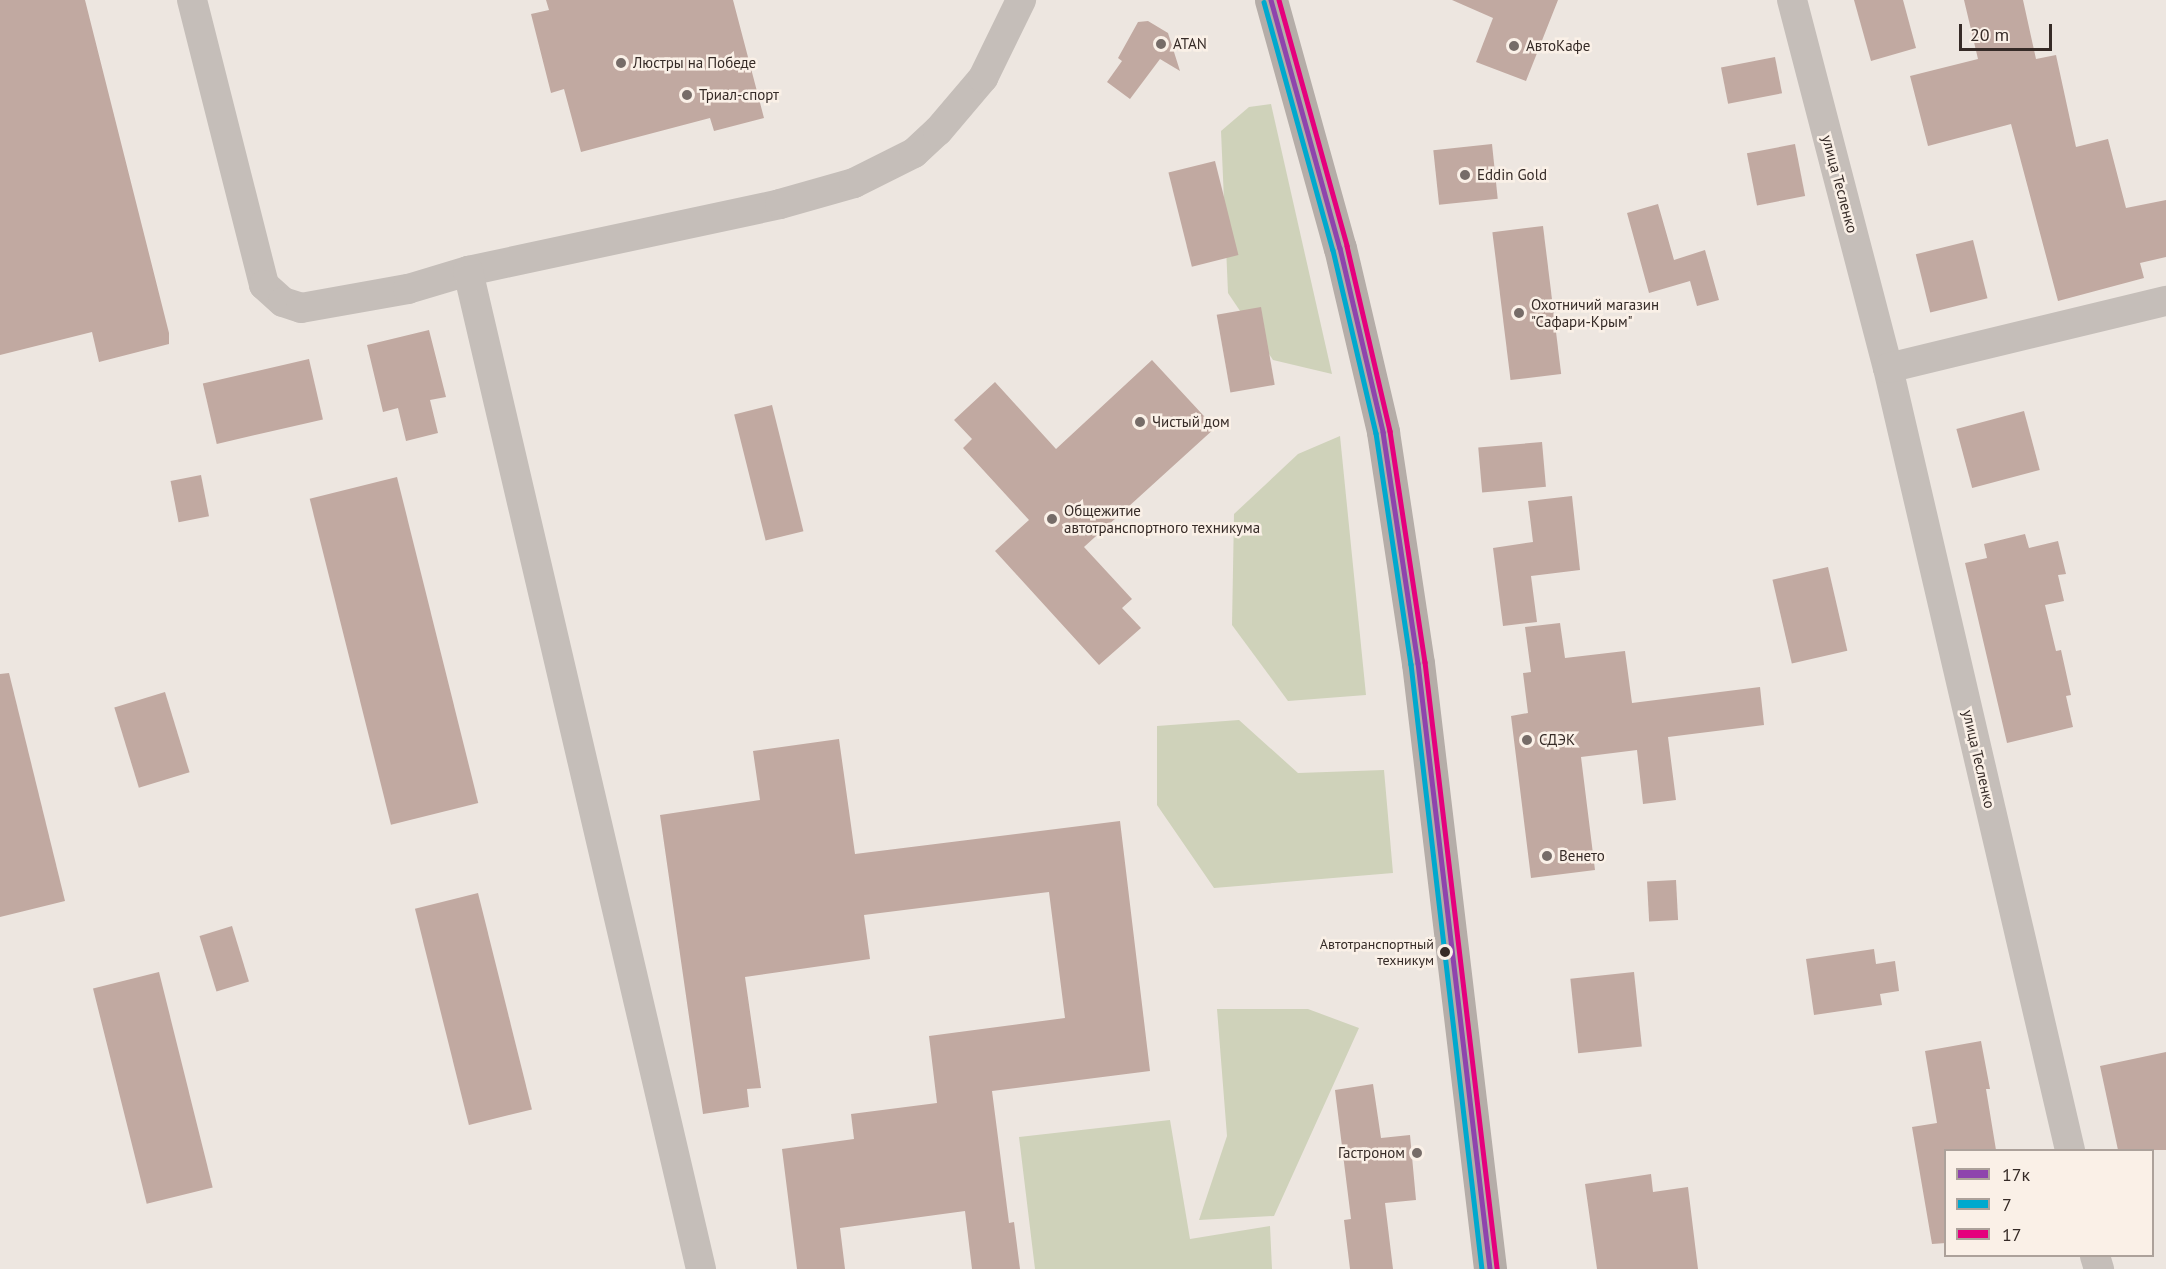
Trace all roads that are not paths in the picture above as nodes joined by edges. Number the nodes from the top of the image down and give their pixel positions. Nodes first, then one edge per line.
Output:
1 (192, 0) edge
2 (1021, 0) edge
3 (1271, 0) edge
4 (1792, 0) edge
5 (468, 271) junction
6 (2166, 300) edge
7 (1888, 368) junction
8 (2070, 1149) edge
9 (701, 1269) edge
10 (1490, 1269) edge

1 - 5 street
2 - 5 street
3 - 10 main road
4 - 7 street, улица Тесленко
5 - 9 street
6 - 7 street
7 - 8 street, улица Тесленко

